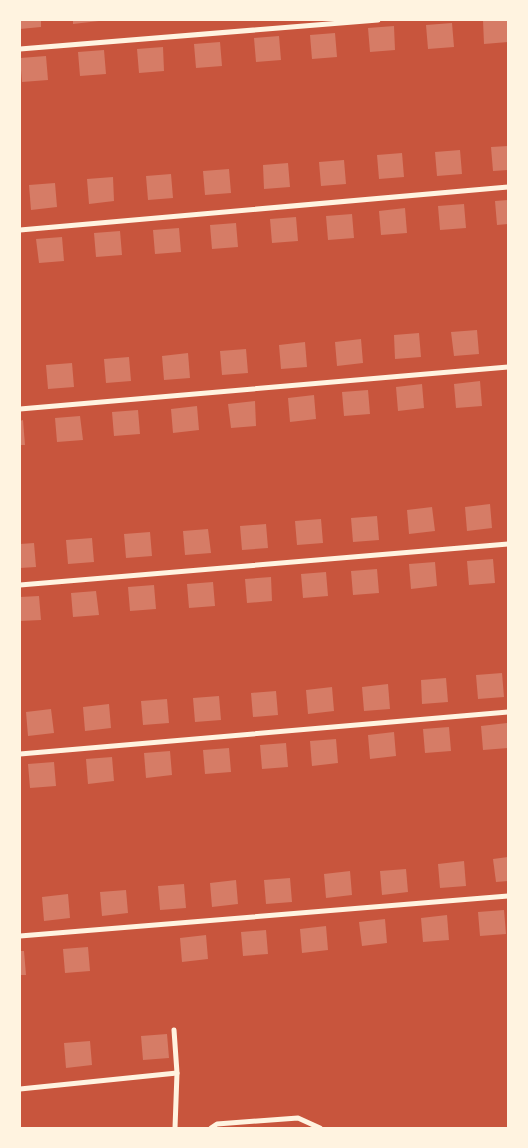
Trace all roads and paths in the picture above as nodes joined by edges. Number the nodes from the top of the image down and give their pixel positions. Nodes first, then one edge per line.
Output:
1 (378, 20) edge
2 (20, 49) edge
3 (508, 187) edge
4 (20, 230) edge
5 (508, 366) edge
6 (20, 409) edge
7 (508, 544) edge
8 (20, 585) edge
9 (508, 712) edge
10 (20, 754) edge
11 (508, 896) edge
12 (20, 936) edge
13 (174, 1030) dead end
14 (177, 1073) junction
15 (20, 1089) edge
16 (175, 1128) edge
17 (211, 1128) edge
18 (320, 1128) edge

1 - 2 street
3 - 4 street
5 - 6 street
7 - 8 street
9 - 10 street
11 - 12 street
13 - 14 street
14 - 15 street
14 - 16 street
17 - 18 street

